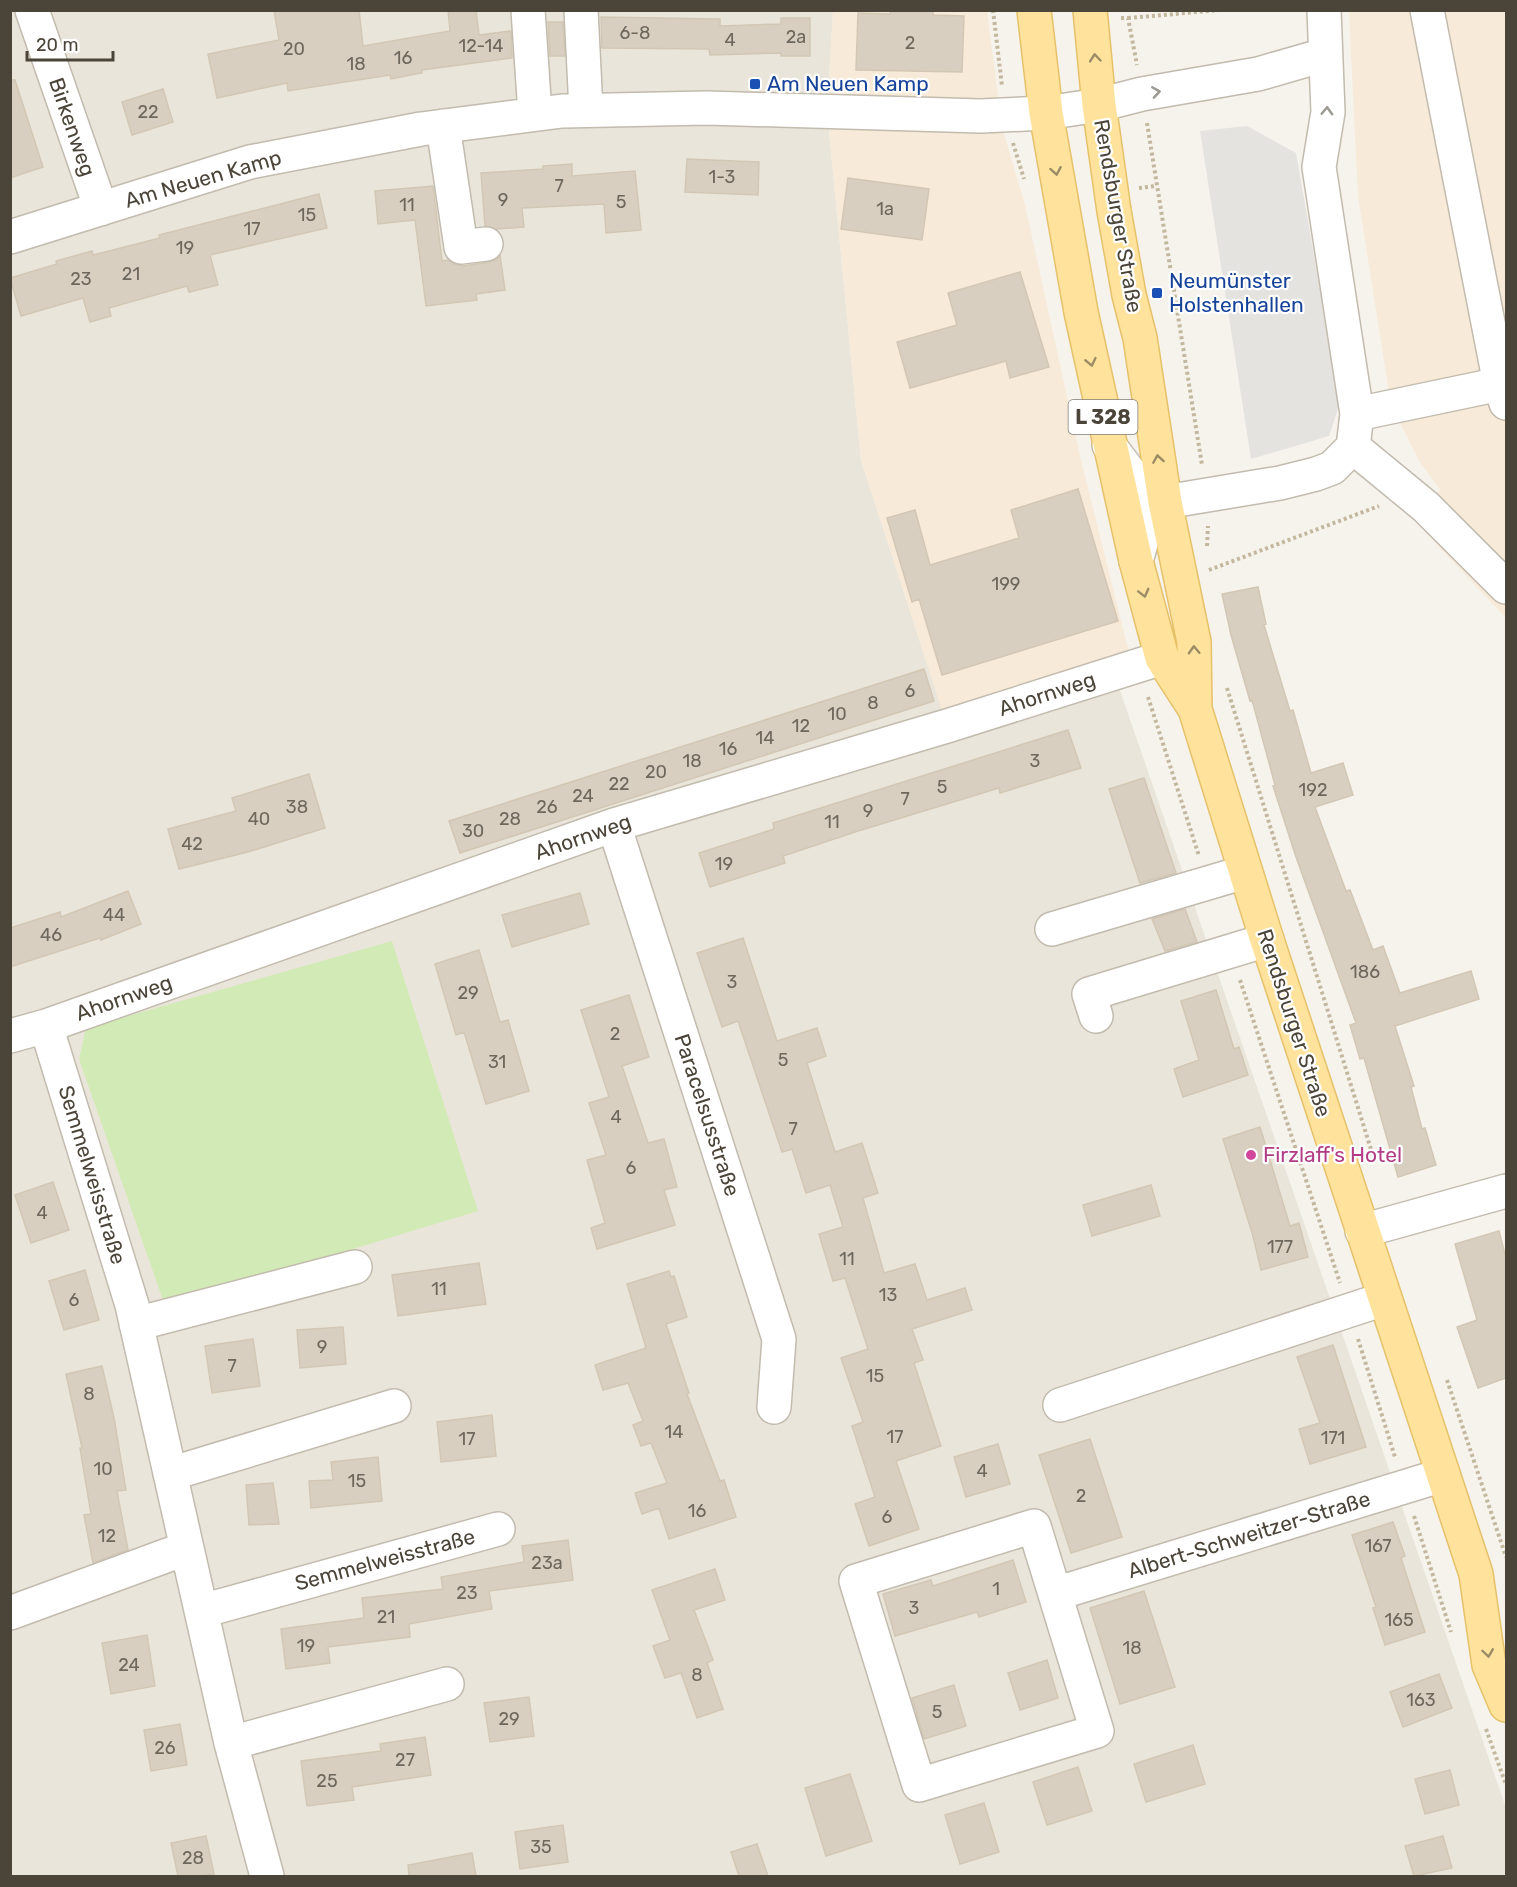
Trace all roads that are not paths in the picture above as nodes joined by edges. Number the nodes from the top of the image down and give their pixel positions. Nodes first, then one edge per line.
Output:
1 (32, 10) edge
2 (528, 10) edge
3 (581, 10) edge
4 (1034, 10) edge
5 (1090, 10) edge
6 (1324, 10) edge
7 (1427, 10) edge
8 (1324, 55) junction
9 (1099, 105) junction
10 (586, 110) junction
11 (1046, 113) junction
12 (535, 114) junction
13 (443, 126) junction
14 (101, 209) junction
15 (10, 237) edge
16 (486, 244) dead end
17 (1504, 391) edge
18 (1357, 414) junction
19 (1109, 445) junction
20 (1353, 447) junction
21 (1165, 502) junction
22 (1136, 561) junction
23 (1506, 587) edge
24 (1162, 658) junction
25 (1195, 709) junction
26 (614, 825) junction
27 (1245, 872) junction
28 (1052, 929) dead end
29 (1267, 940) junction
30 (1096, 1016) dead end
31 (46, 1026) junction
32 (10, 1036) edge
33 (1506, 1191) edge
34 (1362, 1231) junction
35 (356, 1267) dead end
36 (1384, 1299) junction
37 (136, 1324) junction
38 (1060, 1405) dead end
39 (394, 1406) dead end
40 (774, 1407) dead end
41 (170, 1474) junction
42 (1443, 1475) junction
43 (498, 1529) dead end
44 (187, 1548) junction
45 (1476, 1574) junction
46 (1055, 1594) junction
47 (202, 1611) junction
48 (10, 1613) edge
49 (1506, 1622) edge
50 (447, 1684) dead end
51 (1506, 1705) edge
52 (231, 1743) junction
53 (267, 1876) edge

1 - 14 street, Birkenweg
2 - 12 street
3 - 10 street
4 - 11 main road, L 328
9 -> 5 main road, L 328
6 - 8 street
7 - 17 street
9 -> 8 street
18 -> 8 street
9 - 11 street, Rendsburger Straße
21 -> 9 main road, Rendsburger Straße / L 328
10 - 11 street, Am Neuen Kamp
10 - 12 street, Am Neuen Kamp
11 -> 19 main road, Rendsburger Straße / L 328
12 - 13 street, Am Neuen Kamp
13 - 14 street, Am Neuen Kamp
13 - 16 street
14 - 15 street, Am Neuen Kamp
17 - 18 street
18 - 20 street
19 - 21 street, Rendsburger Straße
19 - 22 main road, Rendsburger Straße / L 328
20 - 21 street
20 - 23 street
21 - 22 street
25 -> 21 main road, Rendsburger Straße / L 328
22 -> 24 main road, Rendsburger Straße / L 328
24 - 25 main road, Rendsburger Straße / L 328
24 - 26 street, Ahornweg
25 - 27 main road, Rendsburger Straße / L 328
26 - 31 street, Ahornweg
26 - 40 street, Paracelsusstraße
27 - 28 street
27 - 29 main road, Rendsburger Straße / L 328
29 - 30 street
29 - 34 main road, Rendsburger Straße / L 328
31 - 32 street, Ahornweg
31 - 37 street, Semmelweisstraße
33 - 34 street
34 - 36 main road, Rendsburger Straße / L 328
35 - 37 street
36 - 38 street
36 - 42 main road, Rendsburger Straße / L 328
37 - 41 street, Semmelweisstraße
39 - 41 street
41 - 44 street, Semmelweisstraße
42 - 45 main road, Rendsburger Straße / L 328
42 - 46 street, Albert-Schweitzer-Straße
43 - 47 street, Semmelweisstraße
44 - 47 street, Semmelweisstraße
44 - 48 street
45 - 49 main road, Rendsburger Straße / L 328
45 -> 51 main road, Rendsburger Straße / L 328
46 - 46 street
47 - 52 street, Semmelweisstraße
50 - 52 street
52 - 53 street, Semmelweisstraße

